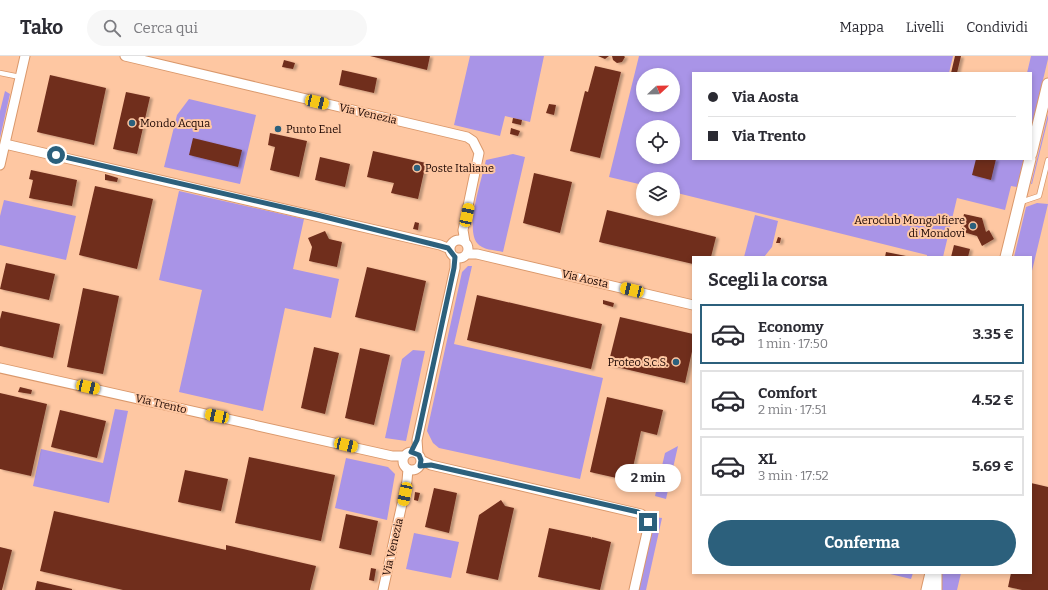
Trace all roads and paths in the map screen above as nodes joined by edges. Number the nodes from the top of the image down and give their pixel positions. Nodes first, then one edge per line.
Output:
1 (25, 56) edge
2 (125, 56) edge
3 (0, 73) edge
4 (20, 77) junction
5 (1048, 84) edge
6 (5, 144) junction
7 (1032, 150) edge
8 (1030, 160) edge
9 (1048, 160) edge
10 (0, 165) edge
11 (1019, 203) junction
12 (459, 249) junction
13 (1006, 256) edge
14 (692, 305) edge
15 (0, 368) edge
16 (412, 461) junction
17 (931, 574) edge
18 (936, 574) edge
19 (383, 590) edge
20 (634, 590) edge
21 (927, 590) edge
22 (936, 590) edge

1 - 4 street
2 - 12 street, Via Venezia
3 - 4 lane
4 - 6 street
5 - 7 street
6 - 10 street
6 - 12 street, Via Aosta
8 - 11 street
9 - 11 lane
11 - 13 street
12 - 14 street, Via Aosta
12 - 16 street, Via Venezia
15 - 16 street, Via Trento
16 - 19 street, Via Venezia
16 - 20 street, Via Trento
17 - 21 street
18 - 22 street

